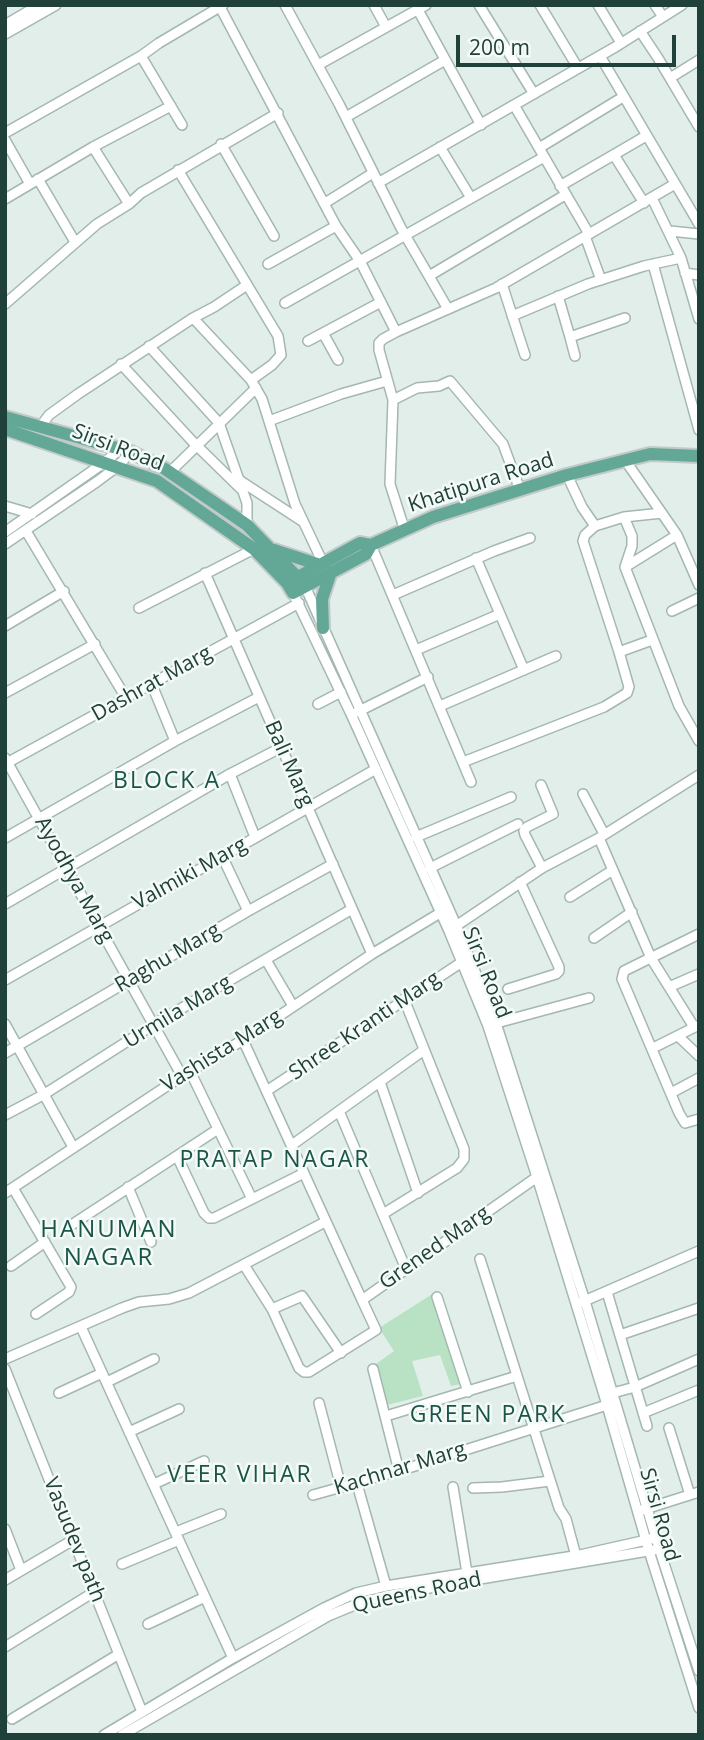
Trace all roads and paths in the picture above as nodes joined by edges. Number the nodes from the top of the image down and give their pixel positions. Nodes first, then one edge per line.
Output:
1 (39, 5) edge
2 (56, 5) edge
3 (285, 5) edge
4 (374, 5) edge
5 (479, 5) edge
6 (540, 5) edge
7 (598, 5) edge
8 (655, 5) edge
9 (682, 5) edge
10 (221, 6) edge
11 (422, 8) edge
12 (25, 9) edge
13 (663, 17) junction
14 (5, 25) edge
15 (386, 27) junction
16 (640, 31) junction
17 (5, 34) edge
18 (621, 43) junction
19 (600, 56) junction
20 (141, 57) junction
21 (445, 60) junction
22 (699, 60) edge
23 (318, 65) junction
24 (578, 68) junction
25 (670, 78) junction
26 (534, 94) junction
27 (624, 97) junction
28 (514, 105) junction
29 (171, 106) junction
30 (278, 113) junction
31 (696, 116) edge
32 (346, 117) junction
33 (5, 120) edge
34 (182, 125) dead end
35 (481, 125) junction
36 (699, 127) edge
37 (8, 132) edge
38 (646, 135) junction
39 (5, 140) edge
40 (221, 145) junction
41 (93, 147) junction
42 (440, 147) junction
43 (541, 152) junction
44 (614, 155) junction
45 (178, 170) junction
46 (373, 173) junction
47 (34, 182) junction
48 (378, 183) junction
49 (675, 184) junction
50 (562, 191) junction
51 (471, 198) junction
52 (5, 199) edge
53 (648, 200) junction
54 (325, 203) junction
55 (129, 204) junction
56 (699, 224) edge
57 (336, 226) junction
58 (670, 231) junction
59 (405, 234) junction
60 (699, 234) edge
61 (587, 235) junction
62 (274, 236) dead end
63 (75, 243) junction
64 (681, 258) junction
65 (360, 261) junction
66 (268, 264) dead end
67 (653, 264) junction
68 (685, 273) junction
69 (429, 275) junction
70 (699, 275) edge
71 (601, 280) junction
72 (502, 284) junction
73 (247, 285) junction
74 (558, 296) junction
75 (381, 302) junction
76 (285, 303) dead end
77 (5, 304) edge
78 (448, 309) junction
79 (512, 316) junction
80 (193, 317) junction
81 (625, 318) dead end
82 (699, 319) edge
83 (396, 332) junction
84 (323, 333) junction
85 (570, 337) junction
86 (308, 341) dead end
87 (149, 346) junction
88 (525, 355) dead end
89 (575, 356) dead end
90 (338, 360) dead end
91 (121, 364) junction
92 (251, 380) junction
93 (387, 382) junction
94 (256, 388) junction
95 (393, 400) junction
96 (5, 417) edge
97 (269, 421) junction
98 (219, 423) junction
99 (40, 427) junction
100 (5, 429) edge
101 (699, 430) edge
102 (196, 446) junction
103 (125, 450) junction
104 (699, 456) edge
105 (625, 460) junction
106 (112, 464) junction
107 (170, 472) junction
108 (567, 475) junction
109 (239, 480) junction
110 (520, 490) junction
111 (243, 491) junction
112 (5, 506) edge
113 (662, 513) junction
114 (32, 514) junction
115 (624, 517) junction
116 (304, 522) junction
117 (247, 525) junction
118 (595, 526) junction
119 (404, 528) junction
120 (26, 531) junction
121 (5, 532) edge
122 (677, 535) junction
123 (530, 538) dead end
124 (5, 544) edge
125 (370, 545) junction
126 (254, 549) junction
127 (274, 550) junction
128 (476, 558) junction
129 (325, 567) junction
130 (625, 567) junction
131 (205, 573) junction
132 (699, 585) edge
133 (296, 588) junction
134 (64, 591) junction
135 (394, 595) junction
136 (699, 598) edge
137 (139, 608) dead end
138 (672, 611) dead end
139 (500, 614) junction
140 (5, 626) edge
141 (323, 628) junction
142 (233, 640) junction
143 (652, 640) junction
144 (95, 644) junction
145 (416, 650) junction
146 (619, 652) junction
147 (556, 656) dead end
148 (524, 670) junction
149 (428, 677) junction
150 (152, 685) junction
151 (341, 692) junction
152 (5, 693) edge
153 (259, 697) junction
154 (127, 698) junction
155 (318, 704) dead end
156 (440, 706) junction
157 (356, 712) junction
158 (175, 741) junction
159 (699, 741) edge
160 (282, 747) junction
161 (6, 762) edge
162 (463, 762) junction
163 (376, 769) junction
164 (230, 775) junction
165 (699, 775) edge
166 (471, 782) dead end
167 (541, 785) dead end
168 (583, 794) dead end
169 (511, 797) dead end
170 (308, 807) junction
171 (40, 819) junction
172 (518, 824) dead end
173 (601, 836) junction
174 (256, 837) junction
175 (416, 837) junction
176 (5, 838) edge
177 (222, 856) junction
178 (333, 864) junction
179 (542, 867) junction
180 (67, 868) junction
181 (430, 868) junction
182 (613, 870) junction
183 (520, 882) junction
184 (570, 897) dead end
185 (5, 904) edge
186 (352, 909) junction
187 (248, 911) junction
188 (632, 912) junction
189 (440, 913) junction
190 (99, 925) junction
191 (452, 928) junction
192 (699, 934) edge
193 (594, 938) dead end
194 (372, 954) junction
195 (651, 958) junction
196 (266, 960) junction
197 (462, 962) junction
198 (699, 974) edge
199 (5, 980) edge
200 (129, 981) junction
201 (669, 987) junction
202 (508, 989) dead end
203 (589, 998) dead end
204 (404, 999) junction
205 (293, 1006) junction
206 (5, 1024) edge
207 (492, 1024) junction
208 (153, 1025) junction
209 (696, 1026) edge
210 (678, 1036) junction
211 (243, 1040) junction
212 (17, 1046) junction
213 (653, 1048) junction
214 (424, 1050) junction
215 (5, 1053) edge
216 (699, 1056) edge
217 (186, 1073) junction
218 (699, 1078) edge
219 (380, 1082) junction
220 (268, 1090) junction
221 (671, 1093) junction
222 (43, 1095) junction
223 (338, 1111) junction
224 (5, 1115) edge
225 (699, 1119) edge
226 (218, 1129) junction
227 (292, 1145) junction
228 (73, 1147) junction
229 (177, 1156) junction
230 (304, 1172) junction
231 (537, 1177) junction
232 (128, 1187) junction
233 (9, 1190) edge
234 (418, 1193) junction
235 (252, 1199) junction
236 (383, 1214) junction
237 (325, 1222) junction
238 (74, 1224) dead end
239 (45, 1242) junction
240 (151, 1242) dead end
241 (699, 1251) edge
242 (480, 1259) dead end
243 (244, 1265) junction
244 (11, 1266) dead end
245 (406, 1269) junction
246 (607, 1292) junction
247 (437, 1297) dead end
248 (362, 1300) junction
249 (581, 1303) junction
250 (699, 1308) edge
251 (272, 1310) junction
252 (36, 1314) dead end
253 (81, 1327) junction
254 (620, 1335) junction
255 (341, 1353) junction
256 (5, 1359) edge
257 (154, 1359) dead end
258 (699, 1359) edge
259 (5, 1369) edge
260 (373, 1369) dead end
261 (517, 1376) junction
262 (104, 1378) junction
263 (635, 1387) junction
264 (14, 1390) junction
265 (699, 1390) edge
266 (468, 1392) junction
267 (59, 1393) dead end
268 (5, 1397) edge
269 (608, 1398) junction
270 (320, 1403) dead end
271 (179, 1409) dead end
272 (643, 1413) junction
273 (386, 1416) junction
274 (647, 1426) dead end
275 (669, 1428) dead end
276 (534, 1429) junction
277 (130, 1432) junction
278 (204, 1461) dead end
279 (399, 1471) junction
280 (550, 1481) junction
281 (153, 1484) junction
282 (357, 1484) junction
283 (341, 1487) junction
284 (453, 1488) dead end
285 (473, 1488) dead end
286 (694, 1494) edge
287 (313, 1495) dead end
288 (642, 1510) junction
289 (221, 1514) dead end
290 (5, 1530) edge
291 (177, 1536) junction
292 (651, 1539) junction
293 (73, 1540) junction
294 (654, 1550) junction
295 (576, 1556) junction
296 (122, 1564) dead end
297 (21, 1570) junction
298 (467, 1573) junction
299 (5, 1580) edge
300 (386, 1586) junction
301 (94, 1592) junction
302 (205, 1597) junction
303 (148, 1623) dead end
304 (5, 1647) edge
305 (119, 1654) junction
306 (233, 1658) junction
307 (699, 1671) edge
308 (695, 1682) edge
309 (699, 1708) edge
310 (142, 1712) junction
311 (12, 1719) dead end
312 (104, 1735) edge
313 (122, 1735) edge

1 - 12 street
2 - 17 street
3 - 23 street
4 - 15 street
5 - 26 street
6 - 24 street
7 - 18 street
8 - 13 street
9 - 13 street
10 - 20 street
10 - 30 street
11 - 15 street
11 - 21 street
12 - 14 street
13 - 16 street
15 - 23 street
16 - 18 street
16 - 25 street
18 - 19 street
19 - 24 street
19 - 27 street
20 - 29 street
20 - 37 street
21 - 32 street
21 - 35 street
22 - 25 street
23 - 32 street
24 - 26 street
25 - 31 street
26 - 28 street
27 - 38 street
27 - 43 street
28 - 35 street
28 - 43 street
29 - 34 street
29 - 41 street
30 - 40 street
30 - 54 street
31 - 36 street
32 - 46 street
33 - 37 street
35 - 42 street
38 - 44 street
38 - 49 street
39 - 47 street
40 - 45 street
40 - 62 street
41 - 47 street
41 - 55 street
42 - 48 street
42 - 51 street
43 - 50 street
43 - 51 street
44 - 50 street
44 - 53 street
45 - 55 street
45 - 73 street
46 - 48 street
46 - 54 street
47 - 52 street
47 - 63 street
48 - 59 street
49 - 53 street
49 - 56 street
50 - 61 street
50 - 69 street
51 - 59 street
53 - 58 street
53 - 61 street
54 - 57 street
55 - 63 street
57 - 65 street
57 - 66 street
58 - 60 street
58 - 64 street
59 - 65 street
59 - 69 street
61 - 71 street
61 - 72 street
63 - 77 street
64 - 67 street
64 - 68 street
65 - 75 street
65 - 76 street
67 - 71 street
67 - 101 street
68 - 70 street
68 - 82 street
69 - 78 street
71 - 74 street
72 - 78 street
72 - 79 street
73 - 80 street
73 - 92 street
74 - 79 street
74 - 85 street
75 - 83 street
75 - 84 street
78 - 83 street
79 - 88 street
80 - 87 street
80 - 92 street
81 - 85 street
83 - 93 street
84 - 86 street
84 - 90 street
85 - 89 street
87 - 91 street
87 - 98 street
91 - 99 street
91 - 102 street
92 - 94 street
93 - 95 street
93 - 97 street
94 - 97 street
94 - 98 street
95 - 110 street
95 - 119 street
96 - 99 main road, Sirsi Road
97 - 116 street
98 - 102 street
98 - 109 street
99 - 103 main road, Sirsi Road
100 - 106 main road, Sirsi Road
102 - 107 street
102 - 111 street
103 - 106 street
103 - 107 main road, Sirsi Road
104 - 105 main road, Khatipura Road
105 - 108 main road, Khatipura Road
105 - 113 street
106 - 114 street
106 - 120 street
106 - 126 main road, Sirsi Road
107 - 117 main road, Sirsi Road
108 - 110 main road, Khatipura Road
108 - 118 street
109 - 111 street
109 - 116 street
110 - 119 main road, Khatipura Road
111 - 117 street
112 - 114 street
113 - 115 street
113 - 122 street
114 - 121 street
115 - 118 street
115 - 130 street
116 - 129 street
117 - 127 main road, Sirsi Road
118 - 146 street
119 - 125 main road, Khatipura Road
120 - 124 street
120 - 134 street
122 - 130 street
122 - 132 street
123 - 128 street
125 - 129 main road, Khatipura Road
125 - 135 street
126 - 131 street
126 - 133 main road, Sirsi Road
127 - 129 main road
127 - 133 main road, Sirsi Road
128 - 135 street
128 - 139 street
129 - 133 main road, Khatipura Road
129 - 141 main road
130 - 143 street
131 - 137 street
131 - 142 street, Bali Marg
133 - 141 street, Sirsi Road
133 - 142 street, Dashrat Marg
133 - 151 street, Sirsi Road
134 - 140 street
134 - 144 street
135 - 145 street
136 - 138 street
139 - 145 street
139 - 148 street
141 - 157 street, Sirsi Road
142 - 150 street, Dashrat Marg
142 - 153 street, Bali Marg
143 - 146 street
143 - 159 street
144 - 152 street
144 - 154 street
145 - 149 street
146 - 162 street
147 - 148 street
148 - 156 street
149 - 156 street
149 - 157 street
150 - 154 street, Dashrat Marg
150 - 158 street
151 - 155 street
151 - 157 street, Sirsi Road
153 - 158 street
153 - 160 street, Bali Marg
154 - 161 street, Dashrat Marg
156 - 162 street
157 - 163 street, Sirsi Road
157 - 175 street, Sirsi Road
158 - 171 street
160 - 164 street
160 - 170 street, Bali Marg
161 - 171 street, Ayodhya Marg
162 - 166 street
163 - 170 street, Valmiki Marg
163 - 189 street, Sirsi Road
164 - 174 street
164 - 180 street
165 - 173 street
167 - 179 street
168 - 173 street
169 - 175 street
170 - 174 street, Valmiki Marg
170 - 178 street, Bali Marg
171 - 176 street
171 - 180 street, Ayodhya Marg
172 - 181 street
173 - 179 street
173 - 182 street
174 - 177 street, Valmiki Marg
175 - 181 street, Sirsi Road
177 - 187 street
177 - 190 street, Valmiki Marg
178 - 186 street, Bali Marg
178 - 187 street, Raghu Marg
179 - 183 street
180 - 185 street
180 - 190 street, Ayodhya Marg
181 - 191 street, Sirsi Road
182 - 184 street
182 - 188 street
183 - 191 street
183 - 202 street
186 - 194 street, Bali Marg
186 - 196 street, Urmila Marg
187 - 200 street, Raghu Marg
188 - 193 street
188 - 195 street
189 - 191 street, Sirsi Road
189 - 194 street, Vashista Marg
190 - 199 street, Valmiki Marg
190 - 200 street, Ayodhya Marg
191 - 197 street, Sirsi Road
191 - 207 street, Sirsi Road
192 - 195 street
194 - 205 street, Vashista Marg
195 - 201 street
195 - 213 street
196 - 205 street
196 - 208 street, Urmila Marg
197 - 204 street, Shree Kranti Marg
197 - 207 street, Sirsi Road
198 - 201 street
200 - 208 street, Ayodhya Marg
200 - 212 street, Raghu Marg
201 - 209 street
203 - 207 street
204 - 214 street
204 - 220 street, Shree Kranti Marg
205 - 211 street, Vashista Marg
206 - 212 street
207 - 231 street, Sirsi Road
207 - 249 street, Sirsi Road
208 - 217 street, Ayodhya Marg
208 - 222 street, Urmila Marg
209 - 210 street
210 - 213 street
210 - 216 street
211 - 217 street, Vashista Marg
211 - 220 street, Grened Marg
212 - 215 street, Raghu Marg
212 - 222 street
213 - 221 street
214 - 219 street
214 - 234 street
217 - 226 street, Ayodhya Marg
217 - 228 street, Vashista Marg
218 - 221 street
219 - 223 street
219 - 234 street
220 - 227 street, Grened Marg
221 - 225 street
222 - 224 street, Urmila Marg
222 - 228 street
223 - 227 street
223 - 236 street
226 - 229 street
226 - 235 street, Ayodhya Marg
227 - 230 street, Grened Marg
228 - 233 street, Vashista Marg
229 - 232 street
229 - 235 street
230 - 235 street
230 - 237 street, Grened Marg
231 - 245 street, Grened Marg
231 - 249 street, Sirsi Road
232 - 238 street
232 - 240 street
233 - 239 street
234 - 236 street
236 - 245 street
237 - 243 street
237 - 248 street, Grened Marg
239 - 244 street
239 - 252 street
241 - 246 street
242 - 261 street
243 - 251 street
243 - 253 street
245 - 248 street, Grened Marg
246 - 249 street
246 - 254 street
247 - 266 street
248 - 255 street
249 - 269 street, Sirsi Road
250 - 254 street
251 - 255 street
251 - 255 street
253 - 256 street
253 - 262 street
254 - 263 street
257 - 262 street
258 - 263 street, Kachnar Marg
259 - 264 street, Vasudev path
260 - 273 street
261 - 266 street
261 - 276 street
262 - 267 street
262 - 277 street
263 - 269 street, Kachnar Marg
263 - 272 street
264 - 268 street
264 - 293 street, Vasudev path
265 - 272 street
266 - 273 street
269 - 276 street, Kachnar Marg
269 - 288 street, Sirsi Road
270 - 283 street
271 - 277 street
272 - 274 street
273 - 279 street
275 - 286 street
276 - 279 street, Kachnar Marg
276 - 280 street
277 - 281 street
278 - 281 street
279 - 282 street, Kachnar Marg
280 - 285 street
280 - 295 street
281 - 291 street
282 - 283 street, Kachnar Marg
282 - 300 street
283 - 287 street, Kachnar Marg
284 - 298 street
286 - 288 street
288 - 292 street, Sirsi Road
289 - 291 street
290 - 297 street
291 - 296 street
291 - 302 street
292 - 294 street, Sirsi Road
292 - 295 street, Queens Road
293 - 297 street
293 - 301 street, Vasudev path
294 - 307 street, Sirsi Road
294 - 308 street, Sirsi Road
294 - 313 street, Queens Road
295 - 298 street, Queens Road
297 - 299 street
298 - 300 street, Queens Road
300 - 306 street, Queens Road
301 - 304 street
301 - 305 street, Vasudev path
302 - 303 street
302 - 306 street
305 - 310 street, Vasudev path
305 - 311 street
306 - 310 street, Queens Road
308 - 309 street, Sirsi Road
310 - 312 street, Queens Road

